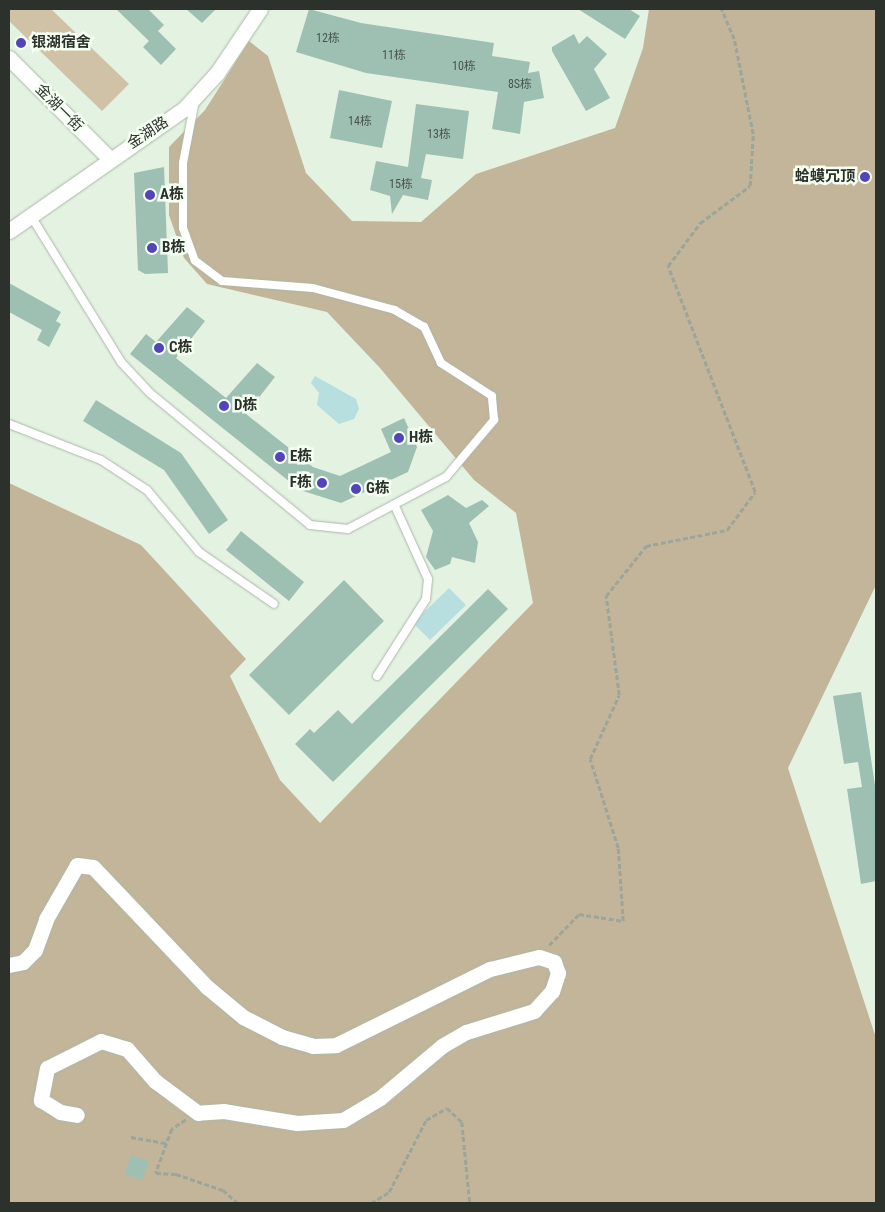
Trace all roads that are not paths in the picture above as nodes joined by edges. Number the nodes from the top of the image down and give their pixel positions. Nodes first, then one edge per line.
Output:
1 (260, 9) edge
2 (9, 58) edge
3 (196, 98) junction
4 (109, 158) junction
5 (31, 216) junction
6 (9, 231) edge
7 (9, 424) edge
8 (394, 504) junction
9 (274, 604) dead end
10 (377, 676) dead end
11 (9, 965) edge
12 (77, 1115) dead end

1 - 3 street, 金湖路
2 - 4 street, 金湖一街
3 - 4 street, 金湖路
3 - 8 lane
4 - 5 street, 金湖路
5 - 6 street, 金湖路
5 - 8 lane
7 - 9 lane
8 - 10 lane
11 - 12 street

